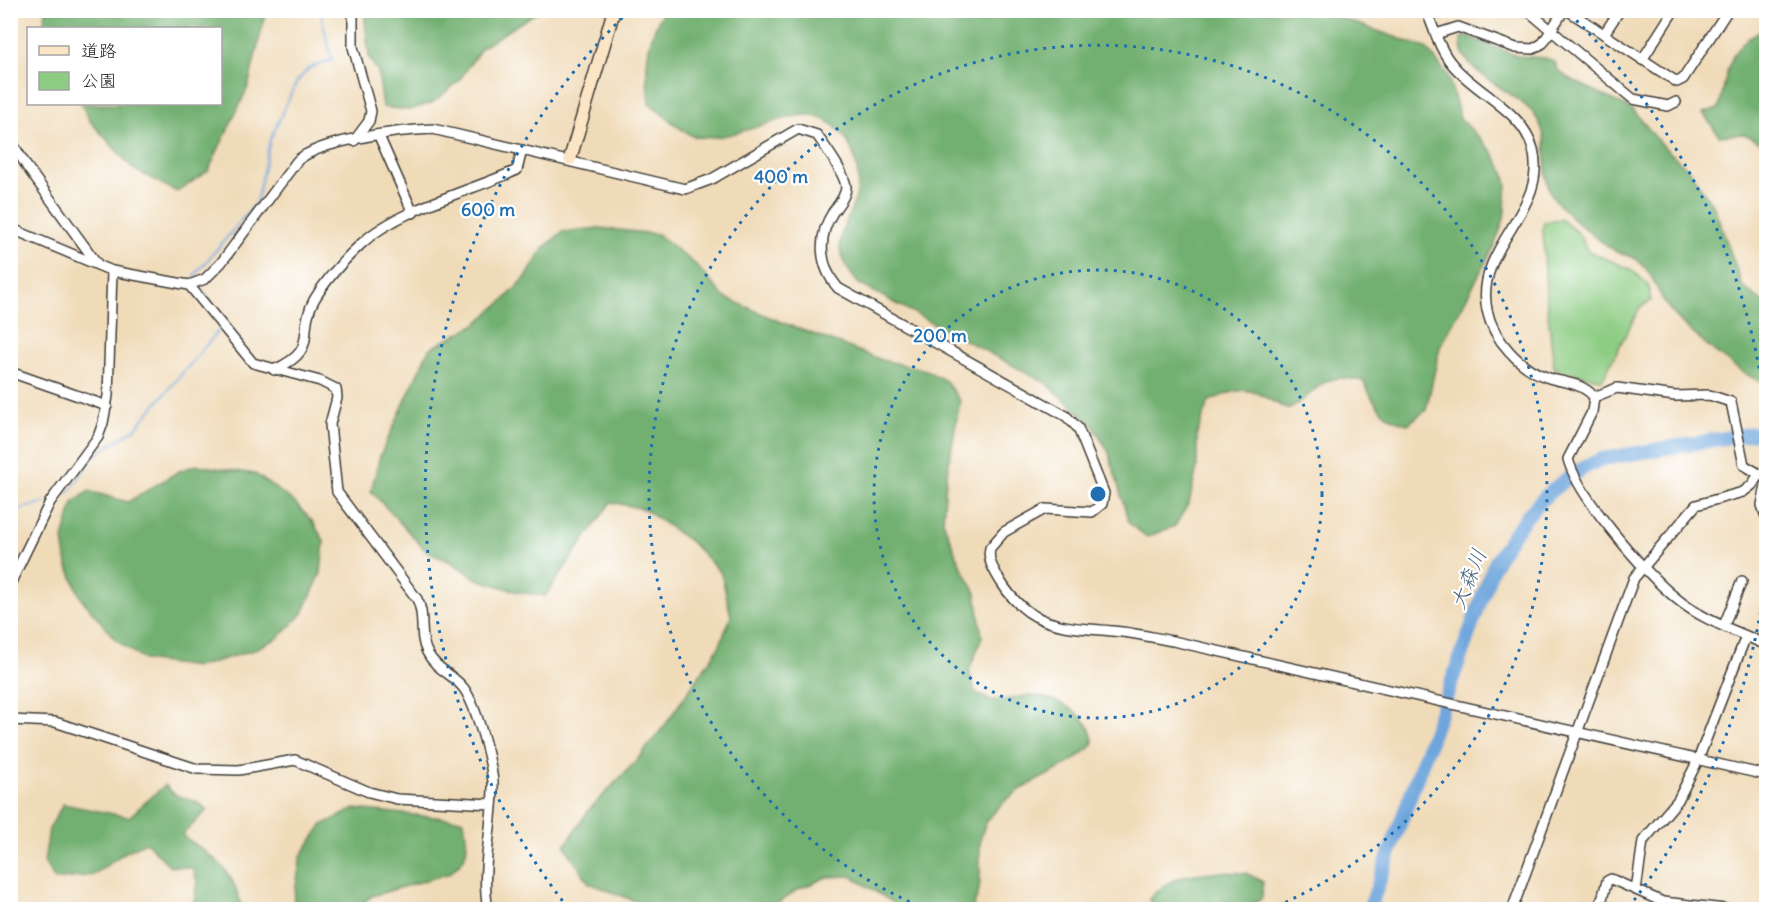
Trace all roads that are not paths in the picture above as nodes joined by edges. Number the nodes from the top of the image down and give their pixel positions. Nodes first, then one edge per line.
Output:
1 (353, 10) edge
2 (614, 10) edge
3 (1426, 10) edge
4 (1527, 10) edge
5 (1566, 10) edge
6 (1620, 10) edge
7 (1674, 10) edge
8 (1728, 10) edge
9 (1551, 29) junction
10 (1436, 34) junction
11 (1604, 34) junction
12 (1642, 60) junction
13 (1677, 102) dead end
14 (379, 136) junction
15 (10, 139) edge
16 (354, 141) junction
17 (522, 150) junction
18 (570, 159) junction
19 (413, 213) junction
20 (10, 228) edge
21 (98, 265) junction
22 (112, 271) junction
23 (189, 285) junction
24 (274, 370) junction
25 (10, 372) edge
26 (1594, 397) junction
27 (107, 406) junction
28 (1763, 476) edge
29 (1767, 485) edge
30 (1765, 514) dead end
31 (1642, 566) junction
32 (1743, 581) dead end
33 (10, 584) edge
34 (1724, 625) junction
35 (1746, 636) junction
36 (1767, 645) edge
37 (10, 720) edge
38 (1577, 733) junction
39 (1698, 760) junction
40 (1767, 775) edge
41 (492, 804) junction
42 (1636, 890) junction
43 (488, 909) edge
44 (1512, 909) edge
45 (1599, 909) edge
46 (1734, 909) edge

1 - 16 street
2 - 18 street
3 - 10 street
4 - 9 street
5 - 9 street
5 - 11 street
6 - 11 street
7 - 12 street
8 - 12 street
9 - 10 street
9 - 13 street
10 - 26 street
11 - 12 street
14 - 16 street
14 - 17 street
14 - 19 street
15 - 21 street
16 - 23 street
17 - 18 street
17 - 19 street
18 - 38 street
19 - 24 street
20 - 21 street
21 - 22 street
22 - 23 street
22 - 27 street
23 - 24 street
24 - 41 street
25 - 27 street
26 - 28 street
26 - 31 street
27 - 33 street
28 - 31 street
29 - 30 street
31 - 34 street
31 - 38 street
32 - 34 street
34 - 35 street
35 - 36 street
35 - 39 street
37 - 41 street
38 - 39 street
38 - 44 street
39 - 40 street
39 - 42 street
41 - 43 street
42 - 45 street
42 - 46 street

